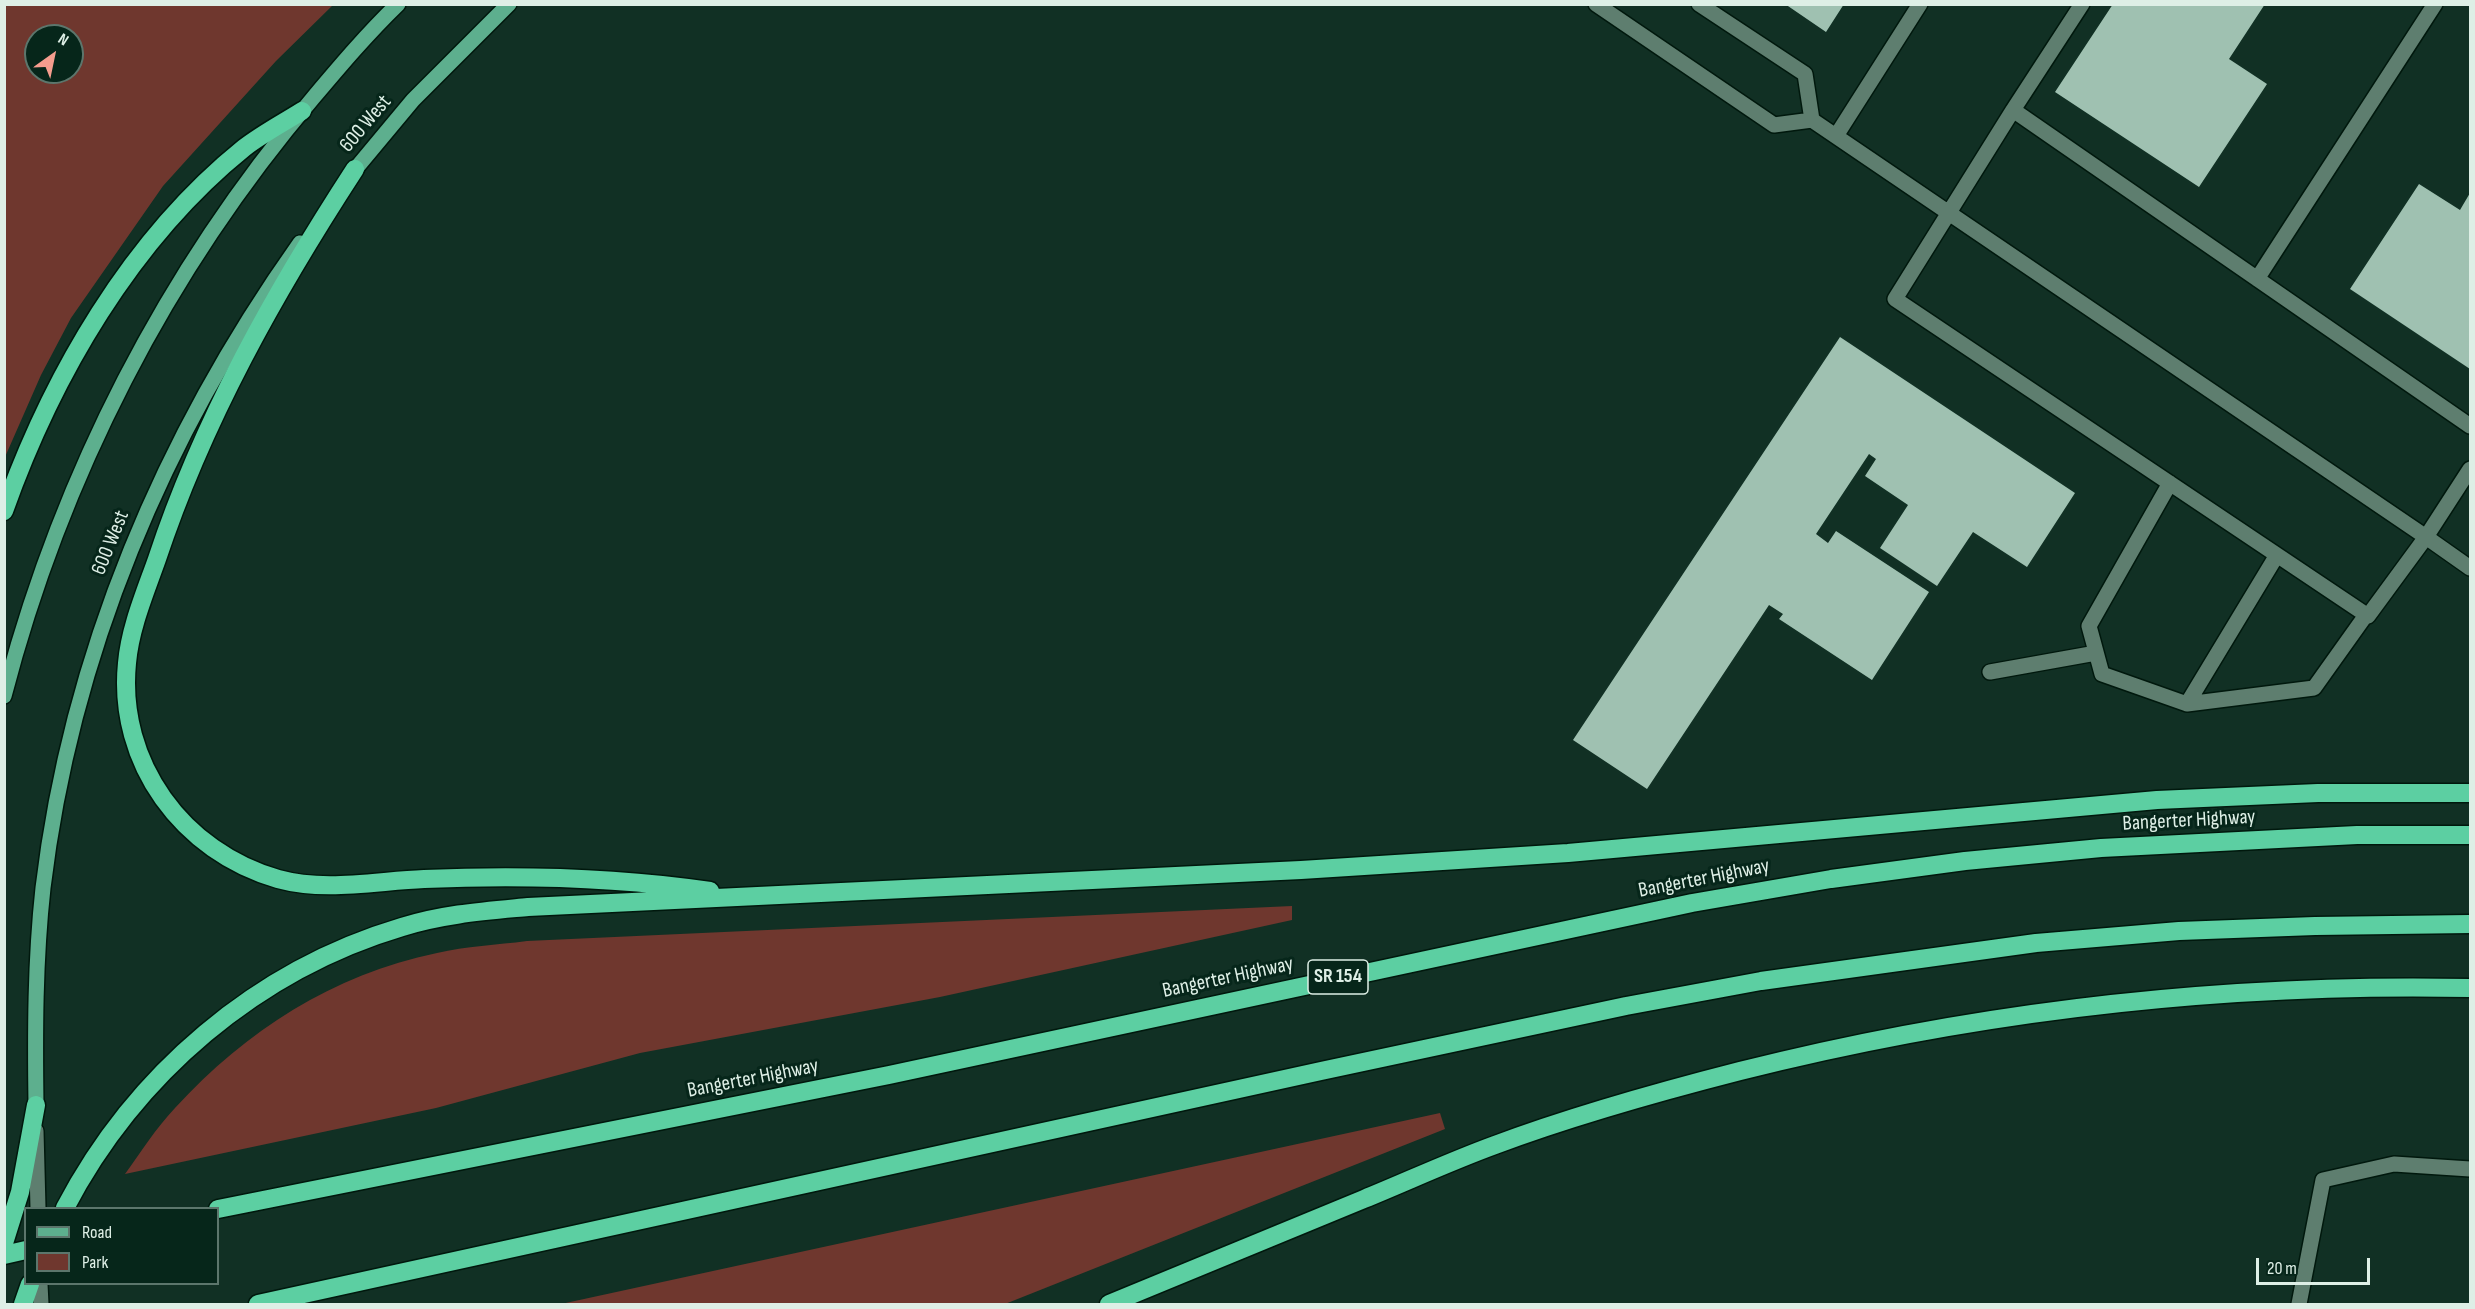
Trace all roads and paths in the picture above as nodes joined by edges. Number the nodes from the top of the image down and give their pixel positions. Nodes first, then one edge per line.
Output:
1 (398, 4) edge
2 (509, 4) edge
3 (1596, 4) edge
4 (1699, 4) edge
5 (1920, 4) edge
6 (2082, 4) edge
7 (2435, 4) edge
8 (2013, 110) junction
9 (302, 111) junction
10 (1812, 120) junction
11 (1836, 136) junction
12 (355, 169) junction
13 (1950, 212) junction
14 (2257, 279) junction
15 (2470, 426) edge
16 (2470, 469) edge
17 (2170, 483) junction
18 (4, 511) edge
19 (2426, 537) junction
20 (2277, 555) junction
21 (2470, 568) edge
22 (2366, 615) junction
23 (2096, 653) junction
24 (1990, 672) dead end
25 (4, 696) edge
26 (2187, 704) junction
27 (2470, 793) edge
28 (2470, 835) edge
29 (756, 897) junction
30 (2470, 924) edge
31 (2470, 987) edge
32 (36, 1105) junction
33 (2470, 1169) edge
34 (38, 1207) edge
35 (66, 1207) edge
36 (219, 1209) edge
37 (4, 1243) edge
38 (24, 1250) edge
39 (4, 1255) edge
40 (30, 1285) edge
41 (40, 1285) edge
42 (23, 1305) edge
43 (41, 1305) edge
44 (258, 1305) edge
45 (1109, 1305) edge
46 (2299, 1305) edge

1 - 9 main road
2 - 12 main road, 600 West
3 - 10 street
4 - 10 street
5 - 11 street
6 - 8 street
7 - 14 street
8 - 13 street
8 - 14 street
9 - 18 highway
9 - 25 main road
10 - 11 street
11 - 13 street
12 - 29 highway
12 - 32 main road, 600 West
13 - 17 street
13 - 19 street
14 - 15 street
16 - 19 street
17 - 20 street
17 - 23 street
19 - 21 street
19 - 22 street
20 - 22 street
20 - 26 street
22 - 26 street
23 - 24 street
23 - 26 street
27 - 29 highway
28 - 36 highway, Bangerter Highway / SR 154
29 - 35 highway
30 - 44 highway
31 - 45 highway
32 - 34 street, 600 West
32 - 37 highway
33 - 46 street
38 - 39 highway
40 - 42 highway
41 - 43 street

